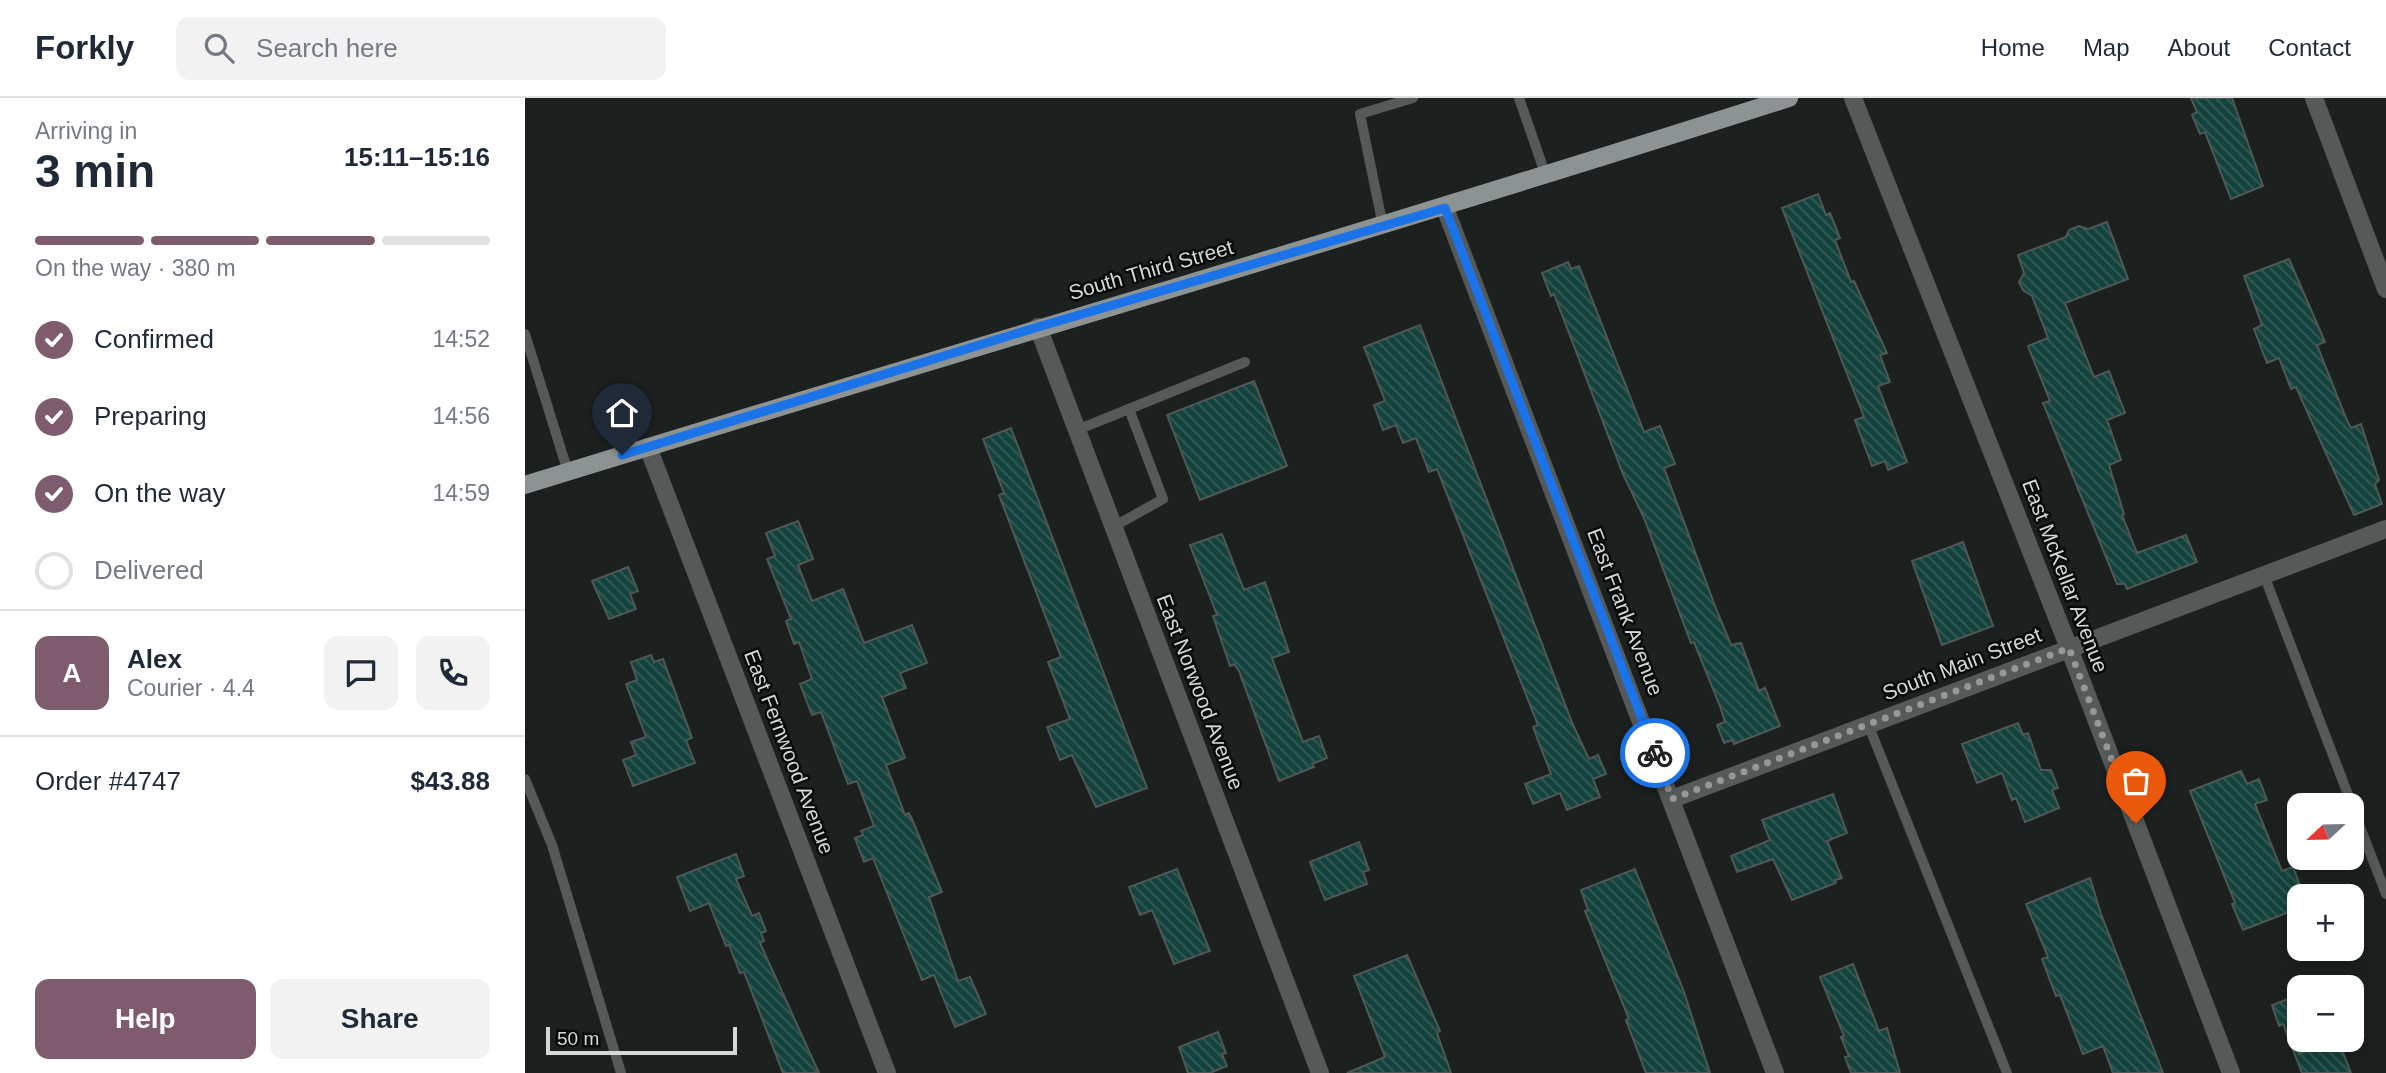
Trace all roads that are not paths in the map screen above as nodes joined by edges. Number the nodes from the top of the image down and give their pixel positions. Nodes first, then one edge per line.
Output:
1 (1413, 98) edge
2 (1519, 98) edge
3 (1790, 98) edge
4 (1853, 98) edge
5 (2314, 98) edge
6 (1546, 176) junction
7 (1445, 208) junction
8 (1383, 226) junction
9 (2386, 289) edge
10 (1038, 327) junction
11 (525, 334) edge
12 (1245, 362) dead end
13 (1129, 409) junction
14 (1077, 430) junction
15 (648, 447) junction
16 (568, 472) junction
17 (525, 485) edge
18 (1114, 527) junction
19 (2386, 530) edge
20 (2264, 575) junction
21 (2069, 648) junction
22 (1868, 724) junction
23 (525, 779) edge
24 (2347, 793) edge
25 (1672, 799) junction
26 (2364, 837) edge
27 (2386, 894) edge
28 (621, 1073) edge
29 (887, 1073) edge
30 (1320, 1073) edge
31 (1775, 1073) edge
32 (2007, 1073) edge
33 (2231, 1073) edge

1 - 8 lane
2 - 6 lane
3 - 6 main road, South Third Street
4 - 21 street, East McKellar Avenue
5 - 9 street
6 - 7 main road, South Third Street
7 - 8 main road, South Third Street
7 - 25 street, East Frank Avenue
8 - 10 main road, South Third Street
10 - 14 street, East Norwood Avenue
10 - 15 main road, South Third Street
11 - 16 lane
12 - 13 lane
13 - 14 lane
13 - 18 lane
14 - 18 street, East Norwood Avenue
15 - 16 main road, South Third Street
15 - 29 street, East Fernwood Avenue
16 - 17 main road, South Third Street
18 - 30 street, East Norwood Avenue
19 - 20 street, South Main Street
20 - 21 street, South Main Street
20 - 24 lane
21 - 22 street, South Main Street
21 - 33 street, East McKellar Avenue
22 - 25 street, South Main Street
22 - 32 lane
23 - 28 lane
25 - 31 street, East Frank Avenue
26 - 27 lane

